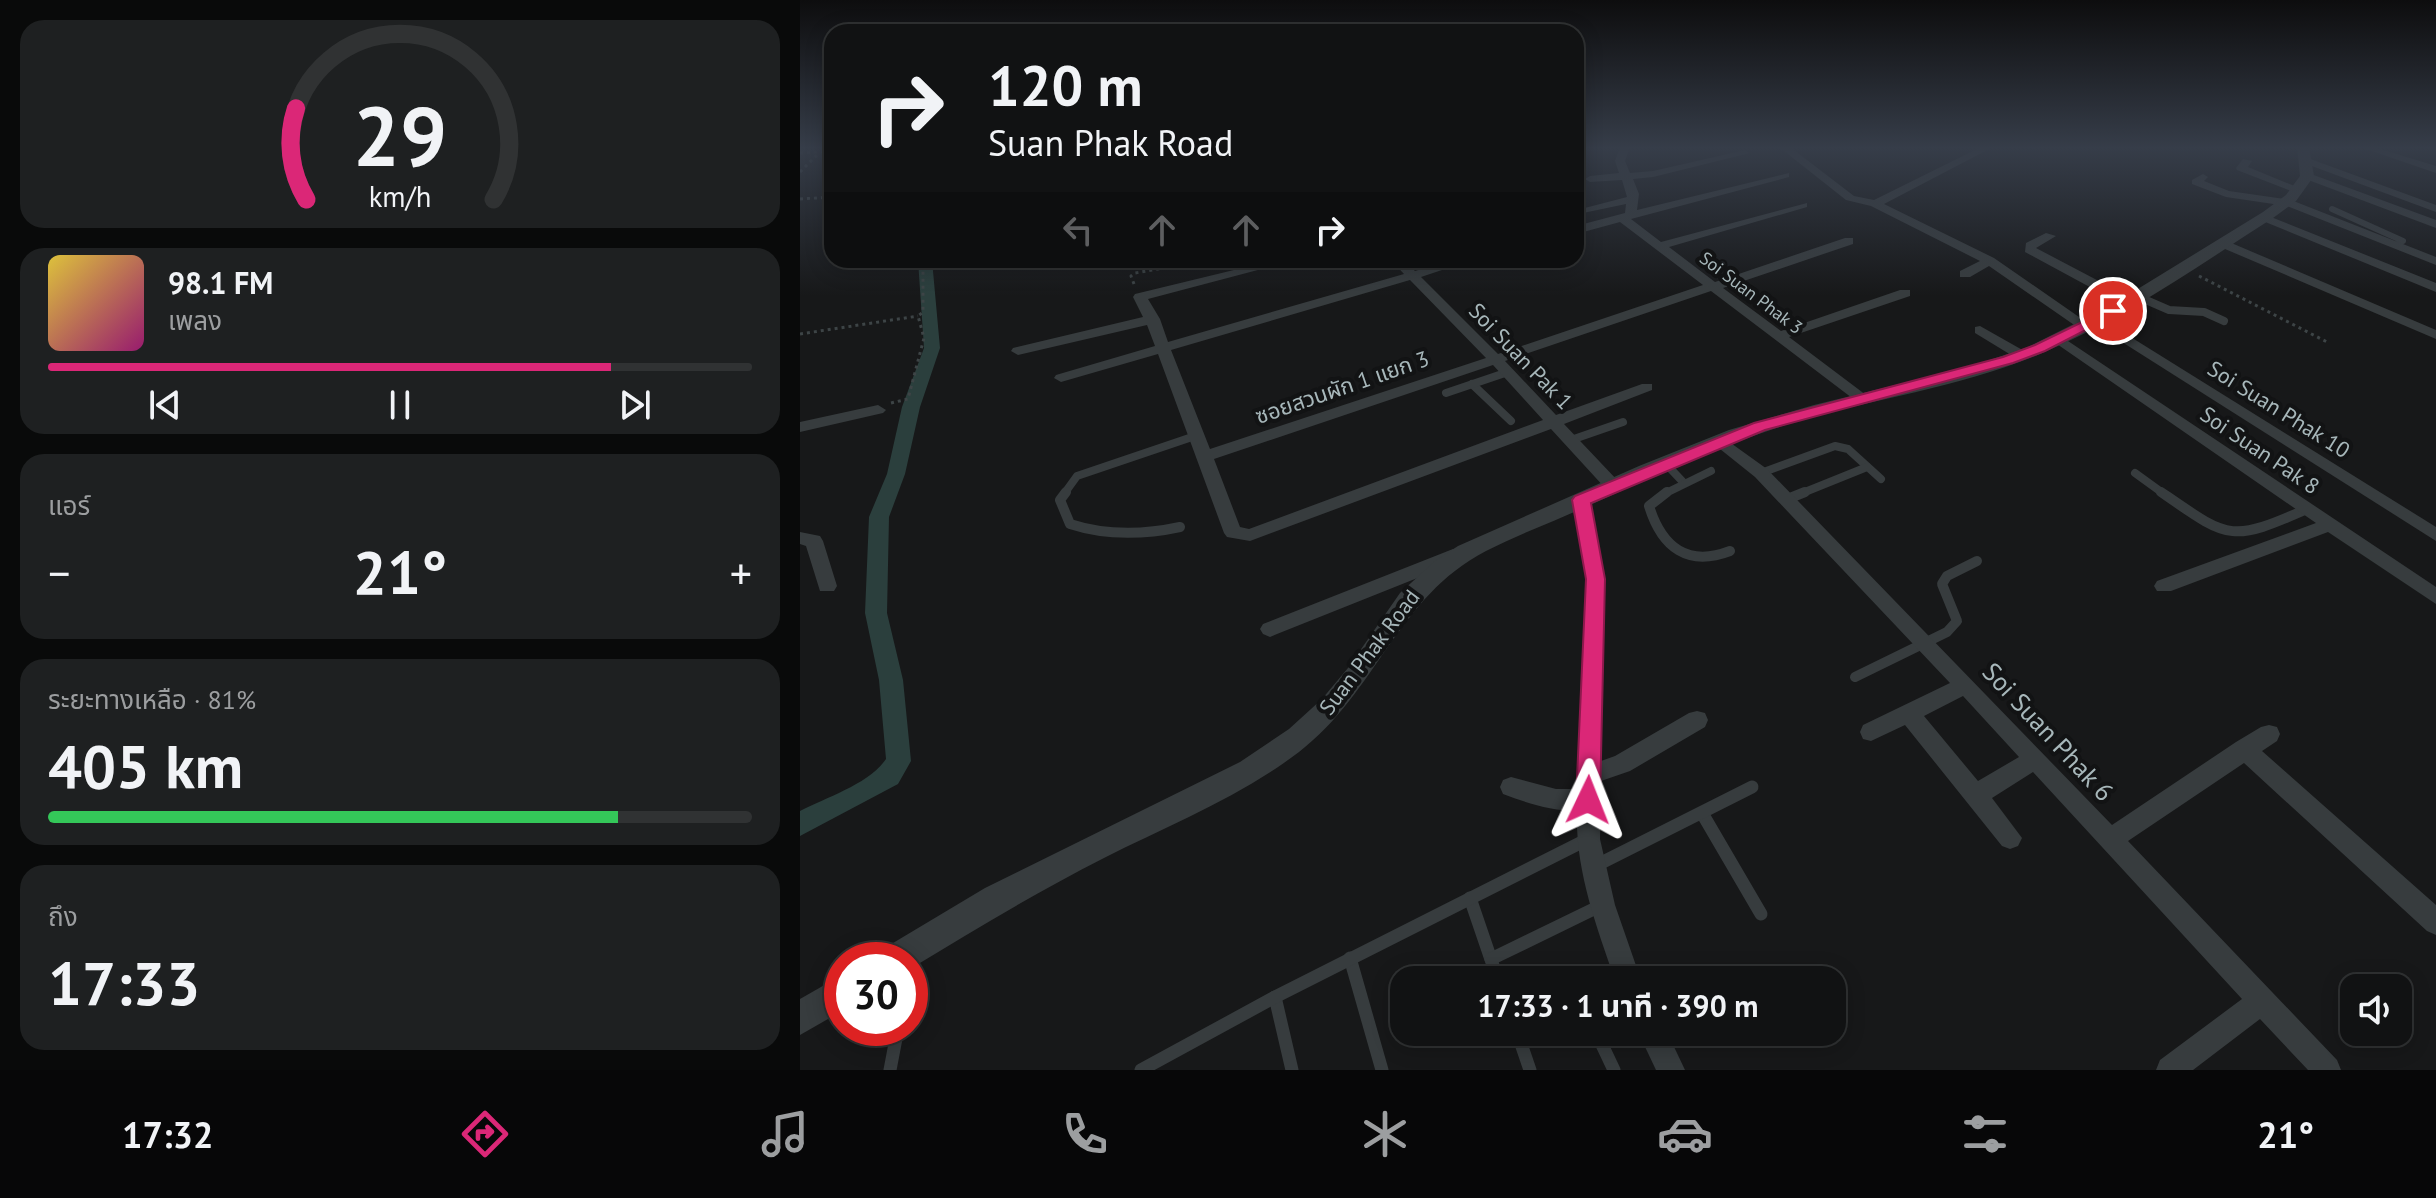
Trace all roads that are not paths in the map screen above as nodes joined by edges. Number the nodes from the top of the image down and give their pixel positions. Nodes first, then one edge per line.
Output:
1 (1700, 197) edge
2 (1849, 197) edge
3 (1889, 197) edge
4 (2281, 197) edge
5 (2323, 197) edge
6 (2350, 197) edge
7 (2378, 197) edge
8 (1633, 199) joint
9 (1875, 204) junction
10 (1803, 205) dead end
11 (2332, 209) dead end
12 (2436, 209) edge
13 (1584, 210) edge
14 (1626, 216) junction
15 (2262, 217) junction
16 (2436, 224) edge
17 (1584, 228) edge
18 (2050, 236) dead end
19 (1849, 241) dead end
20 (2222, 243) junction
21 (2396, 245) junction
22 (1659, 246) junction
23 (1990, 261) junction
24 (2436, 261) edge
25 (1258, 268) edge
26 (1405, 268) edge
27 (1437, 268) edge
28 (1965, 274) dead end
29 (1412, 275) junction
30 (1711, 286) junction
31 (2436, 288) edge
32 (1905, 293) dead end
33 (2133, 299) junction
34 (1153, 319) junction
35 (2224, 321) dead end
36 (2091, 323) junction
37 (1980, 330) dead end
38 (2436, 335) edge
39 (1779, 336) junction
40 (2059, 339) junction
41 (1164, 347) junction
42 (1018, 351) dead end
43 (2021, 355) junction
44 (1494, 358) junction
45 (1508, 372) junction
46 (1061, 378) dead end
47 (1472, 384) junction
48 (1647, 387) dead end
49 (1446, 393) dead end
50 (1861, 398) junction
51 (880, 407) road end
52 (1511, 421) dead end
53 (1554, 422) junction
54 (1623, 422) dead end
55 (800, 427) edge
56 (1198, 435) junction
57 (1571, 440) junction
58 (1721, 441) junction
59 (1204, 457) junction
60 (1666, 464) junction
61 (1867, 467) junction
62 (1711, 471) dead end
63 (1761, 473) junction
64 (2135, 473) dead end
65 (1881, 479) dead end
66 (1683, 482) junction
67 (1612, 485) junction
68 (1581, 500) junction
69 (1785, 500) junction
70 (2307, 509) junction
71 (2330, 525) junction
72 (1180, 527) dead end
73 (2436, 535) edge
74 (800, 538) edge
75 (1730, 551) dead end
76 (1465, 552) junction
77 (1977, 561) dead end
78 (827, 586) dead end
79 (2164, 586) dead end
80 (2436, 597) edge
81 (1270, 629) dead end
82 (1927, 644) junction
83 (1855, 677) dead end
84 (1965, 685) junction
85 (1909, 714) junction
86 (1697, 720) dead end
87 (1871, 732) dead end
88 (2269, 734) dead end
89 (2244, 749) junction
90 (2034, 760) junction
91 (1589, 775) junction
92 (1511, 787) dead end
93 (1752, 787) dead end
94 (1977, 794) junction
95 (1588, 800) junction
96 (1702, 813) junction
97 (2010, 838) dead end
98 (1588, 839) junction
99 (2111, 839) junction
100 (1594, 867) junction
101 (1470, 898) junction
102 (1602, 905) junction
103 (1761, 914) dead end
104 (2436, 922) edge
105 (925, 942) edge
106 (1350, 958) junction
107 (1491, 959) junction
108 (1493, 966) edge
109 (1623, 966) edge
110 (1275, 997) junction
111 (2263, 1000) junction
112 (824, 1003) edge
113 (800, 1018) edge
114 (895, 1046) edge
115 (1522, 1046) edge
116 (1603, 1046) edge
117 (1659, 1046) edge
118 (890, 1070) edge
119 (1141, 1070) edge
120 (1292, 1070) edge
121 (1382, 1070) edge
122 (1530, 1070) edge
123 (1614, 1070) edge
124 (1671, 1070) edge
125 (2170, 1070) edge
126 (2327, 1070) edge

1 - 14 street
2 - 9 street, Soi Suan Phak 10
3 - 9 street
4 - 15 street, Suan Phak Road
5 - 21 street
6 - 16 street
7 - 12 street
8 - 13 street
8 - 14 street
9 - 23 street, Soi Suan Phak 10
10 - 22 street
11 - 21 lane
14 - 17 street
14 - 22 street, Soi Suan Phak 3
15 - 20 street, Suan Phak Road
15 - 31 street
18 - 33 street
19 - 30 street, ซอยสวนผัก 1 แยก 3
20 - 33 street, Suan Phak Road
20 - 38 street
21 - 24 street
22 - 30 street, Soi Suan Phak 3
23 - 28 street
23 - 36 street, Soi Suan Phak 10
25 - 34 street
26 - 29 street, Soi Suan Pak 1
27 - 29 street
29 - 41 street
29 - 44 street, Soi Suan Pak 1
30 - 39 street, Soi Suan Phak 3
30 - 44 street, ซอยสวนผัก 1 แยก 3
32 - 39 street
33 - 35 lane
33 - 36 street, Suan Phak Road
34 - 41 street
34 - 42 street
36 - 40 street, Suan Phak Road
36 - 73 street, Soi Suan Phak 10
37 - 43 street
39 - 50 street, Soi Suan Phak 3
40 - 43 street, Suan Phak Road
40 - 70 street, Soi Suan Pak 8
41 - 46 street
41 - 56 street
43 - 50 street, Suan Phak Road
44 - 45 street, Soi Suan Pak 1
44 - 59 street, ซอยสวนผัก 1 แยก 3
45 - 47 lane
45 - 53 street, Soi Suan Pak 1
47 - 49 lane
47 - 52 lane
48 - 53 street
50 - 58 street, Suan Phak Road
51 - 55 street
53 - 57 street, Soi Suan Pak 1
53 - 59 street
54 - 57 lane
56 - 59 street
56 - 72 lane
57 - 67 street, Soi Suan Pak 1
58 - 60 street, Suan Phak Road
58 - 63 street, Soi Suan Phak 6
60 - 66 lane
60 - 67 street, Suan Phak Road
61 - 63 lane
61 - 65 lane
61 - 69 lane
62 - 66 lane
63 - 69 street, Soi Suan Phak 6
64 - 70 lane
66 - 75 lane
67 - 68 street, Suan Phak Road
68 - 76 street, Suan Phak Road
68 - 91 street
69 - 82 street, Soi Suan Phak 6
70 - 71 street, Soi Suan Pak 8
71 - 79 street
71 - 80 street, Soi Suan Pak 8
74 - 78 street
76 - 81 street
76 - 105 street, Suan Phak Road
77 - 82 lane
82 - 83 lane
82 - 84 street, Soi Suan Phak 6
84 - 85 street
84 - 90 street, Soi Suan Phak 6
85 - 87 street
85 - 94 street
86 - 91 street
88 - 89 street
89 - 99 street
89 - 104 street
90 - 94 street
90 - 99 street, Soi Suan Phak 6
91 - 95 street
92 - 95 street
93 - 96 lane
94 - 97 street
95 - 98 street
96 - 100 lane
96 - 103 lane
98 - 100 street
98 - 101 lane
99 - 111 street, Soi Suan Phak 6
100 - 102 street
101 - 106 lane
101 - 107 lane
102 - 107 lane
102 - 109 street
106 - 110 lane
106 - 121 lane
107 - 108 lane
110 - 119 lane
110 - 120 lane
111 - 125 street
111 - 126 street, Soi Suan Phak 6
112 - 113 street
114 - 118 lane
115 - 122 lane
116 - 123 lane
117 - 124 street

